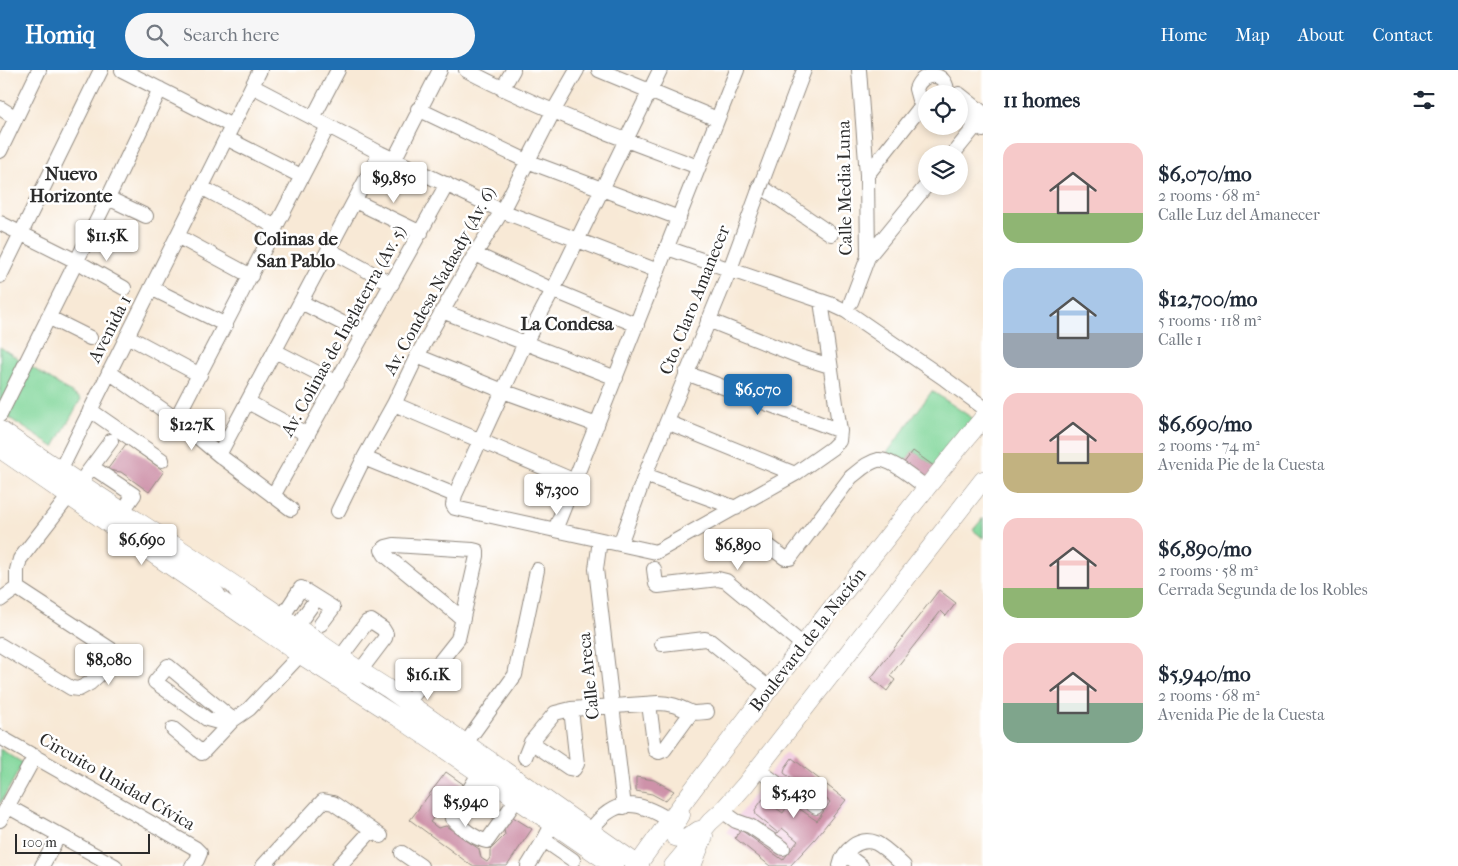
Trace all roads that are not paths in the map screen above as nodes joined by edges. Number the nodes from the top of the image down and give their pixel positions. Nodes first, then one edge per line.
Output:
1 (39, 70) edge
2 (101, 70) edge
3 (122, 70) edge
4 (260, 70) edge
5 (440, 70) edge
6 (466, 70) edge
7 (513, 70) edge
8 (578, 70) edge
9 (599, 70) edge
10 (660, 70) edge
11 (737, 70) edge
12 (804, 70) edge
13 (858, 70) edge
14 (335, 71) edge
15 (940, 81) edge
16 (252, 86) junction
17 (160, 89) junction
18 (502, 89) junction
19 (649, 92) junction
20 (918, 96) edge
21 (968, 105) edge
22 (0, 108) edge
23 (419, 109) junction
24 (554, 110) junction
25 (918, 113) edge
26 (968, 115) edge
27 (16, 118) junction
28 (313, 118) junction
29 (717, 119) junction
30 (981, 121) edge
31 (328, 126) junction
32 (229, 132) junction
33 (626, 140) junction
34 (961, 145) edge
35 (0, 151) edge
36 (380, 153) junction
37 (394, 160) junction
38 (527, 161) junction
39 (698, 167) junction
40 (867, 175) junction
41 (302, 176) junction
42 (447, 184) junction
43 (760, 185) junction
44 (201, 187) junction
45 (601, 190) junction
46 (919, 195) edge
47 (108, 198) junction
48 (355, 201) junction
49 (502, 211) junction
50 (146, 216) dead end
51 (679, 218) junction
52 (0, 223) edge
53 (276, 227) junction
54 (21, 233) junction
55 (421, 233) junction
56 (831, 234) dead end
57 (177, 236) junction
58 (577, 240) junction
59 (667, 248) junction
60 (329, 250) junction
61 (475, 254) junction
62 (868, 257) junction
63 (76, 261) junction
64 (730, 270) junction
65 (658, 271) junction
66 (0, 276) edge
67 (251, 276) junction
68 (392, 284) junction
69 (124, 288) dead end
70 (151, 288) junction
71 (553, 290) junction
72 (821, 301) junction
73 (301, 302) junction
74 (851, 302) dead end
75 (442, 311) junction
76 (48, 317) junction
77 (708, 320) junction
78 (637, 324) junction
79 (226, 325) junction
80 (364, 334) junction
81 (127, 336) junction
82 (90, 338) dead end
83 (525, 343) junction
84 (275, 351) junction
85 (417, 356) junction
86 (830, 366) junction
87 (109, 372) junction
88 (686, 373) junction
89 (200, 375) junction
90 (616, 378) junction
91 (337, 383) junction
92 (503, 391) junction
93 (248, 402) junction
94 (394, 404) junction
95 (983, 407) edge
96 (90, 410) junction
97 (0, 415) edge
98 (983, 418) edge
99 (176, 419) junction
100 (667, 422) junction
101 (597, 424) junction
102 (0, 430) edge
103 (840, 431) junction
104 (308, 435) junction
105 (111, 441) dead end
106 (480, 442) junction
107 (0, 449) edge
108 (219, 454) junction
109 (364, 458) junction
110 (162, 460) dead end
111 (92, 467) junction
112 (60, 471) junction
113 (794, 474) junction
114 (645, 475) junction
115 (983, 480) edge
116 (575, 481) junction
117 (926, 488) junction
118 (75, 494) junction
119 (273, 496) junction
120 (455, 502) junction
121 (736, 508) junction
122 (291, 509) dead end
123 (338, 511) dead end
124 (122, 512) junction
125 (555, 530) junction
126 (758, 538) dead end
127 (600, 540) junction
128 (620, 544) junction
129 (654, 569) dead end
130 (537, 570) dead end
131 (228, 581) junction
132 (17, 588) junction
133 (317, 598) junction
134 (0, 600) edge
135 (463, 620) junction
136 (289, 622) junction
137 (321, 624) dead end
138 (662, 644) dead end
139 (0, 645) edge
140 (803, 645) junction
141 (298, 653) junction
142 (340, 658) junction
143 (360, 671) junction
144 (387, 688) junction
145 (770, 689) junction
146 (408, 702) junction
147 (649, 704) junction
148 (612, 707) junction
149 (572, 709) junction
150 (707, 712) dead end
151 (691, 713) junction
152 (233, 720) junction
153 (173, 729) dead end
154 (0, 737) edge
155 (531, 742) junction
156 (466, 743) junction
157 (719, 755) junction
158 (35, 756) junction
159 (525, 757) dead end
160 (757, 769) junction
161 (479, 774) junction
162 (517, 799) junction
163 (7, 806) junction
164 (624, 807) junction
165 (816, 807) dead end
166 (535, 811) junction
167 (716, 816) junction
168 (0, 820) edge
169 (669, 820) junction
170 (552, 823) junction
171 (59, 835) junction
172 (544, 840) junction
173 (586, 840) junction
174 (783, 848) dead end
175 (402, 853) dead end
176 (843, 860) edge
177 (574, 863) edge
178 (110, 865) edge
179 (416, 865) edge
180 (42, 866) edge
181 (192, 866) edge
182 (263, 866) edge
183 (339, 866) edge
184 (528, 866) edge
185 (597, 866) edge
186 (614, 866) edge
187 (637, 866) edge
188 (673, 866) edge
189 (692, 866) edge
190 (861, 866) edge
191 (904, 866) edge

1 - 27 street
2 - 54 street
3 - 17 street
4 - 16 street, Avenida 1
5 - 23 street
6 - 18 street
7 - 18 street
8 - 24 street, Av. Condesa Nadasdy (Av. 6)
9 - 19 street
10 - 19 street
11 - 29 street
12 - 43 street, Cto. Claro Amanecer
13 - 40 street, Calle Media Luna
14 - 28 street
15 - 20 street
16 - 28 street
16 - 32 street, Avenida 1
17 - 32 street
17 - 47 street
18 - 24 street
19 - 29 street
19 - 33 street
21 - 30 street
22 - 27 street
23 - 37 street
23 - 38 street
24 - 33 street
24 - 38 street, Av. Condesa Nadasdy (Av. 6)
25 - 40 street
26 - 30 street
27 - 35 street
28 - 31 street
29 - 39 street
30 - 34 street
31 - 36 street
31 - 41 street
32 - 41 street
32 - 44 street, Avenida 1
33 - 39 street
33 - 45 street
36 - 37 street
36 - 48 street
37 - 42 street
38 - 45 street
38 - 49 street, Av. Condesa Nadasdy (Av. 6)
39 - 51 street
40 - 62 street, Calle Media Luna
41 - 53 street
42 - 49 street
42 - 55 street, Av. Colinas de Inglaterra (Av. 5)
43 - 56 street
43 - 64 street, Cto. Claro Amanecer
44 - 53 street
44 - 57 street, Avenida 1
45 - 51 street
45 - 58 street
46 - 62 street
47 - 50 street
47 - 63 street
48 - 55 street
48 - 60 street
49 - 58 street
49 - 61 street, Av. Condesa Nadasdy (Av. 6)
51 - 59 street
52 - 54 street
53 - 67 street
54 - 63 street
54 - 66 street
55 - 68 street, Av. Colinas de Inglaterra (Av. 5)
57 - 67 street
57 - 70 street, Avenida 1
58 - 65 street
58 - 71 street
59 - 64 street
59 - 65 street
60 - 68 street
60 - 73 street
61 - 71 street
61 - 75 street, Av. Condesa Nadasdy (Av. 6)
62 - 74 street, Calle Media Luna
63 - 69 street
63 - 76 street
64 - 72 street
64 - 77 street, Cto. Claro Amanecer
65 - 78 street
67 - 79 street
68 - 80 street, Av. Colinas de Inglaterra (Av. 5)
70 - 79 street
70 - 81 street, Avenida 1
71 - 78 street
71 - 83 street
72 - 86 street
72 - 95 street
73 - 80 street
73 - 84 street
75 - 83 street
75 - 85 street, Av. Condesa Nadasdy (Av. 6)
76 - 82 street
76 - 97 street
77 - 86 street
77 - 88 street, Cto. Claro Amanecer
78 - 90 street
79 - 89 street
80 - 91 street, Av. Colinas de Inglaterra (Av. 5)
81 - 87 street, Avenida 1
81 - 89 street
83 - 90 street
83 - 92 street
84 - 91 street
84 - 93 street
85 - 92 street
85 - 94 street, Av. Condesa Nadasdy (Av. 6)
86 - 103 street
87 - 96 street, Avenida 1
87 - 99 street
88 - 100 street, Cto. Claro Amanecer
88 - 103 street
89 - 99 street
90 - 101 street
91 - 104 street, Av. Colinas de Inglaterra (Av. 5)
92 - 101 street
92 - 106 street
93 - 104 street
93 - 108 street
94 - 106 street
94 - 109 street, Av. Condesa Nadasdy (Av. 6)
96 - 110 street
96 - 112 street, Avenida 1
98 - 117 main road, Boulevard de la Nación
99 - 108 street
100 - 113 street
100 - 114 street, Cto. Claro Amanecer
101 - 116 street
102 - 112 main road
103 - 113 street
104 - 119 street, Av. Colinas de Inglaterra (Av. 5)
105 - 111 street
106 - 116 street
106 - 120 street
107 - 118 main road
108 - 119 street
109 - 120 street
109 - 123 street, Av. Condesa Nadasdy (Av. 6)
111 - 118 street
111 - 124 street
112 - 118 main road
113 - 121 street
114 - 121 street
114 - 128 street, Cto. Claro Amanecer
115 - 160 main road
116 - 125 street
117 - 126 street
117 - 140 main road, Boulevard de la Nación
118 - 124 main road
118 - 132 street
118 - 141 main road
119 - 122 street
120 - 125 street
121 - 128 street
124 - 131 main road
125 - 127 street
127 - 128 street
127 - 148 street, Calle Areca
129 - 140 street
130 - 156 street
131 - 136 main road
131 - 144 street
132 - 134 street
132 - 139 street
133 - 136 street
133 - 136 street
133 - 137 street
135 - 135 street
135 - 146 street
136 - 142 main road
138 - 145 street
140 - 145 main road, Boulevard de la Nación
141 - 152 street
141 - 161 main road
142 - 143 main road
142 - 143 street
143 - 144 main road
144 - 146 main road
145 - 157 main road, Boulevard de la Nación
146 - 156 main road
147 - 148 street
147 - 151 street
147 - 151 street
148 - 149 street
148 - 164 street, Calle Areca
149 - 155 street
149 - 155 street
150 - 151 street
152 - 152 street
152 - 153 street
154 - 158 street, Circuito Unidad Cívica
155 - 159 street
156 - 173 main road
157 - 167 main road
157 - 169 main road, Boulevard de la Nación
158 - 163 street
158 - 181 street, Circuito Unidad Cívica
160 - 165 street
160 - 167 main road
161 - 162 main road
161 - 162 street
162 - 166 main road
163 - 168 street
163 - 171 street
164 - 169 street
164 - 173 street
166 - 170 main road
166 - 187 street
167 - 174 street
167 - 188 main road
167 - 189 main road
169 - 187 main road, Boulevard de la Nación
170 - 172 street
170 - 173 main road
171 - 178 street
171 - 180 street
172 - 177 street
172 - 184 street
173 - 177 street
173 - 185 main road
173 - 186 main road
173 - 187 main road
175 - 179 street
176 - 190 street
176 - 191 street
182 - 183 street

